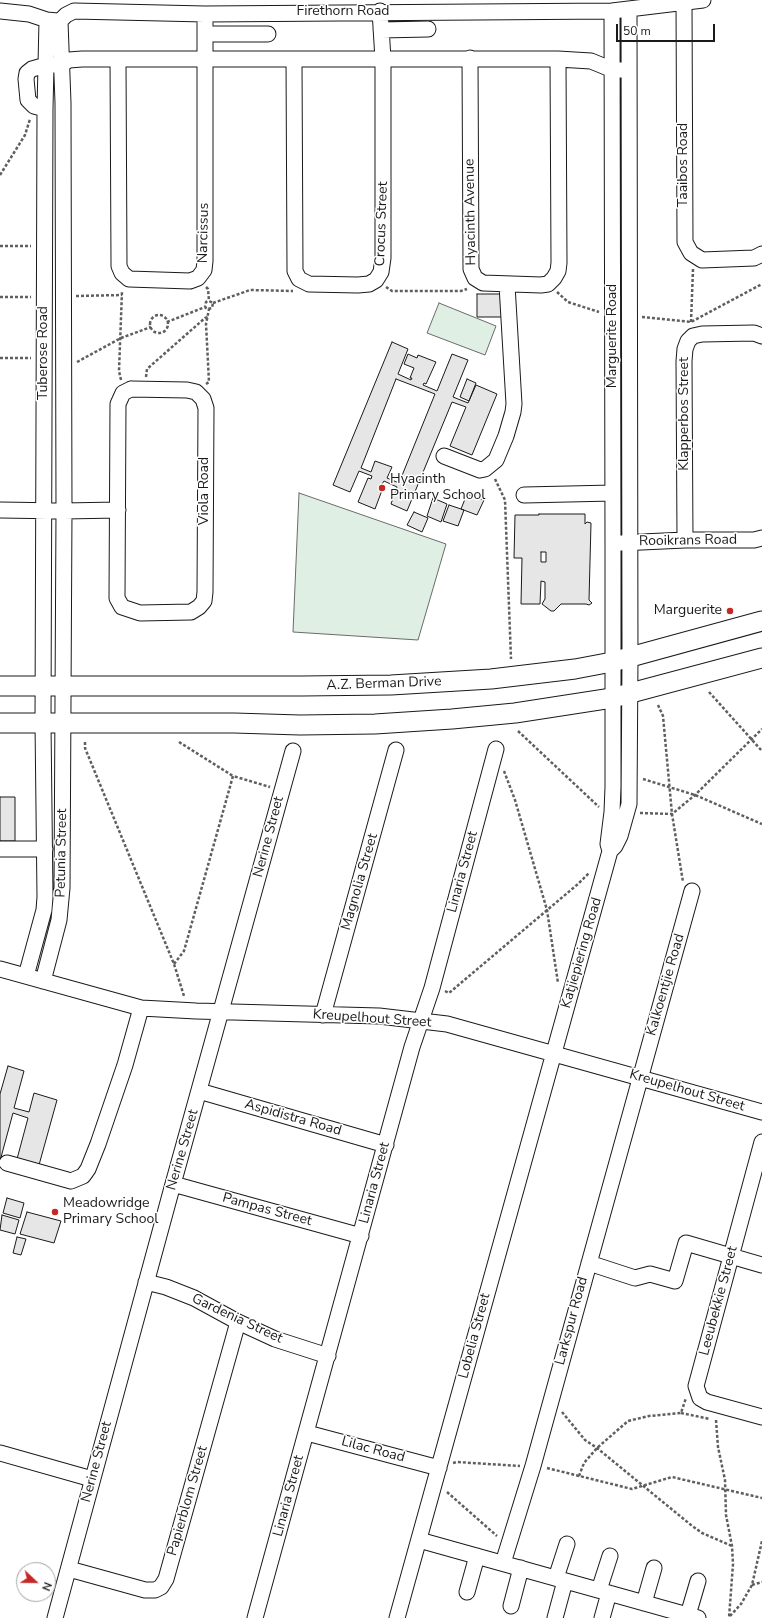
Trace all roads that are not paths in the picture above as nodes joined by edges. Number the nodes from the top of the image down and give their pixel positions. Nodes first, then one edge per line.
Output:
1 (703, 0) edge
2 (684, 2) junction
3 (490, 6) edge
4 (629, 9) junction
5 (612, 10) junction
6 (0, 11) edge
7 (380, 11) junction
8 (205, 14) junction
9 (54, 20) junction
10 (428, 29) dead end
11 (381, 30) junction
12 (205, 34) junction
13 (268, 34) dead end
14 (470, 58) junction
15 (558, 58) junction
16 (118, 59) junction
17 (205, 59) junction
18 (294, 59) junction
19 (383, 59) junction
20 (53, 65) junction
21 (629, 69) junction
22 (613, 70) junction
23 (762, 254) edge
24 (507, 285) junction
25 (762, 336) edge
26 (444, 456) dead end
27 (613, 493) junction
28 (524, 495) dead end
29 (0, 510) edge
30 (118, 510) junction
31 (43, 511) junction
32 (64, 511) junction
33 (762, 538) edge
34 (685, 540) junction
35 (630, 542) junction
36 (614, 544) junction
37 (762, 621) edge
38 (630, 657) junction
39 (762, 658) edge
40 (612, 662) junction
41 (0, 686) edge
42 (43, 686) junction
43 (63, 686) junction
44 (630, 694) junction
45 (612, 698) junction
46 (0, 723) edge
47 (43, 723) junction
48 (63, 723) junction
49 (496, 749) road end
50 (396, 750) dead end
51 (293, 751) dead end
52 (0, 849) edge
53 (45, 849) junction
54 (610, 851) junction
55 (692, 891) road end
56 (0, 969) edge
57 (26, 976) junction
58 (43, 981) junction
59 (141, 1008) junction
60 (221, 1012) junction
61 (323, 1015) junction
62 (420, 1021) junction
63 (554, 1054) junction
64 (640, 1078) junction
65 (199, 1090) junction
66 (762, 1112) edge
67 (762, 1142) edge
68 (386, 1145) junction
69 (7, 1163) dead end
70 (173, 1184) junction
71 (361, 1236) junction
72 (730, 1257) junction
73 (588, 1263) junction
74 (762, 1265) edge
75 (146, 1282) junction
76 (238, 1322) junction
77 (328, 1356) junction
78 (762, 1417) edge
79 (307, 1433) junction
80 (1, 1456) edge
81 (439, 1468) junction
82 (92, 1479) junction
83 (419, 1540) junction
84 (567, 1544) dead end
85 (477, 1556) junction
86 (610, 1556) dead end
87 (503, 1563) junction
88 (521, 1568) junction
89 (654, 1568) dead end
90 (68, 1569) junction
91 (560, 1580) junction
92 (698, 1581) dead end
93 (467, 1592) dead end
94 (604, 1592) junction
95 (511, 1606) dead end
96 (648, 1609) edge
97 (695, 1617) edge
98 (55, 1618) edge
99 (255, 1618) edge
100 (397, 1618) edge
101 (556, 1618) edge
102 (602, 1618) edge

1 - 2 street, Firethorn Road
2 - 4 street, Firethorn Road
2 - 23 street, Taaibos Road
3 - 5 street, Firethorn Road
3 - 7 street, Firethorn Road
4 - 5 street, Firethorn Road
4 - 21 street, Marguerite Road
5 - 22 street, Marguerite Road
6 - 9 street
7 - 8 street, Firethorn Road
7 - 11 street, Crocus Street
8 - 9 street, Firethorn Road
8 - 12 street, Narcissus
9 - 20 street, Tuberose Road
10 - 11 street
11 - 19 street, Crocus Street
12 - 13 street
12 - 17 street, Narcissus
14 - 15 street
14 - 19 street
14 - 24 street, Hyacinth Avenue
15 - 22 street
15 - 24 street, Hyacinth Avenue
16 - 17 street
16 - 17 street, Narcissus
16 - 20 street
17 - 18 street
18 - 19 street
18 - 19 street, Crocus Street
20 - 31 street, Tuberose Road
20 - 32 street, Tuberose Road
21 - 22 street
21 - 35 street, Marguerite Road
22 - 27 street, Marguerite Road
24 - 26 street
25 - 34 street, Klapperbos Street
27 - 28 street
27 - 36 street, Marguerite Road
29 - 31 street
30 - 30 street, Viola Road
30 - 32 street
31 - 32 street
31 - 42 street, Tuberose Road
32 - 43 street, Tuberose Road
33 - 34 street, Rooikrans Road
34 - 35 street, Rooikrans Road
35 - 36 street, Rooikrans Road
35 - 38 street, Marguerite Road
36 - 40 street, Marguerite Road
37 - 38 main road, A.Z. Berman Drive
38 - 40 main road, A.Z. Berman Drive
38 - 44 street, Marguerite Road
39 - 44 main road
40 - 43 main road, A.Z. Berman Drive
40 - 45 street, Marguerite Road
41 - 42 main road, A.Z. Berman Drive
42 - 43 main road, A.Z. Berman Drive
42 - 47 street, Petunia Street
43 - 48 street, Petunia Street
44 - 45 main road
44 - 54 street, Katjiepiering Road
45 - 48 main road
45 - 54 street, Katjiepiering Road
46 - 47 main road
47 - 48 main road
47 - 53 street, Petunia Street
48 - 58 street, Petunia Street
49 - 62 street, Linaria Street
50 - 61 street, Magnolia Street
51 - 60 street, Nerine Street
52 - 53 street
53 - 57 street, Petunia Street
54 - 63 street, Katjiepiering Road
55 - 64 street, Kalkoentjie Road
56 - 57 street, Kreupelhout Street
57 - 58 street, Kreupelhout Street
58 - 59 street, Kreupelhout Street
59 - 60 street, Kreupelhout Street
59 - 69 street
60 - 61 street, Kreupelhout Street
60 - 65 street, Nerine Street
61 - 62 street, Kreupelhout Street
62 - 63 street, Kreupelhout Street
62 - 68 street, Linaria Street
63 - 64 street, Kreupelhout Street
63 - 81 street, Lobelia Street
64 - 66 street, Kreupelhout Street
64 - 73 street, Larkspur Road
65 - 68 street, Aspidistra Road
65 - 70 street, Nerine Street
67 - 72 street, Leeubekkie Street
68 - 71 street, Linaria Street
70 - 71 street, Pampas Street
70 - 75 street, Nerine Street
71 - 77 street, Linaria Street
72 - 73 street
72 - 74 street
72 - 78 street, Leeubekkie Street
73 - 87 street, Larkspur Road
75 - 76 street, Gardenia Street
75 - 82 street, Nerine Street
76 - 77 street, Gardenia Street
76 - 90 street, Papierblom Street
77 - 79 street, Linaria Street
79 - 81 street, Lilac Road
79 - 99 street, Linaria Street
80 - 82 street
81 - 83 street, Lobelia Street
82 - 90 street, Nerine Street
83 - 85 street
83 - 100 street, Lobelia Street
84 - 91 street
85 - 87 street
85 - 93 street
86 - 94 street
87 - 88 street
88 - 91 street
88 - 95 street
89 - 96 street
90 - 98 street, Nerine Street
91 - 94 street
91 - 101 street
92 - 97 street
94 - 96 street
94 - 102 street
96 - 97 street

